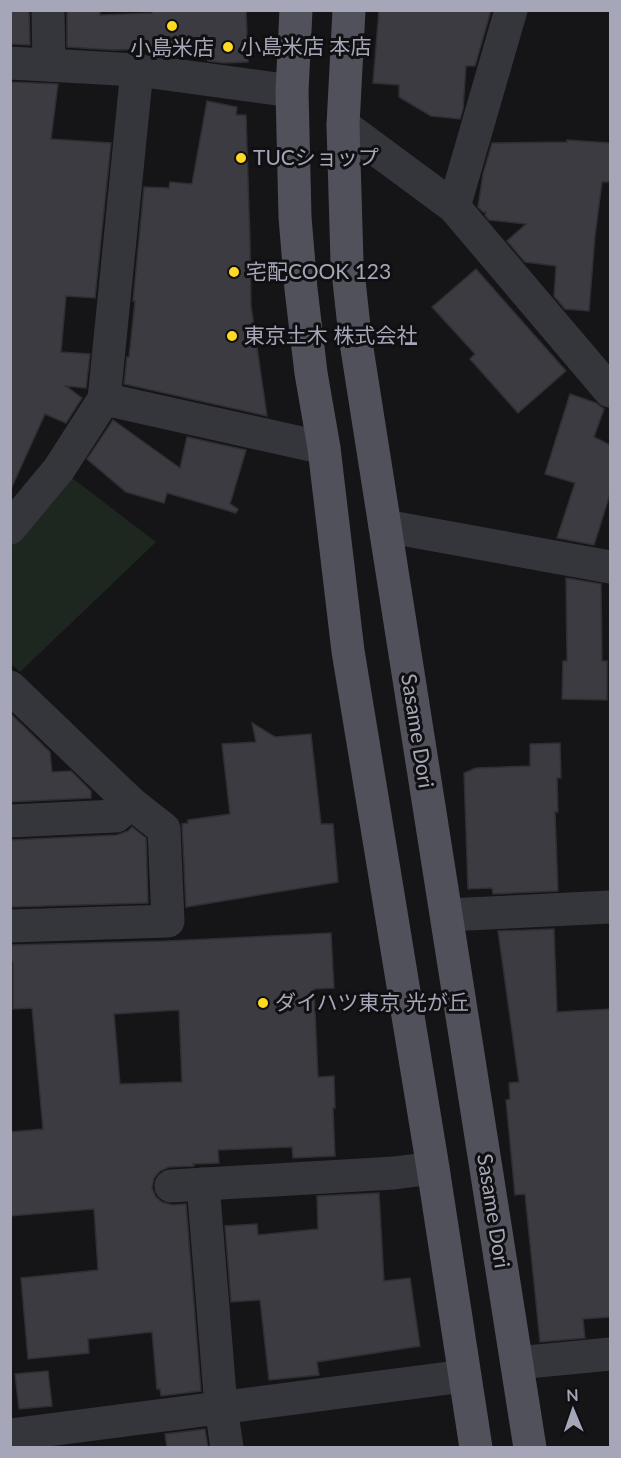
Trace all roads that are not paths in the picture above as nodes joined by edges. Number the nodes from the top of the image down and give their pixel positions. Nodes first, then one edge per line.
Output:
1 (48, 10) edge
2 (296, 10) edge
3 (349, 10) edge
4 (511, 10) edge
5 (10, 63) edge
6 (49, 65) junction
7 (137, 70) junction
8 (292, 91) junction
9 (343, 125) junction
10 (454, 207) junction
11 (610, 391) edge
12 (105, 399) junction
13 (324, 448) junction
14 (385, 526) junction
15 (10, 528) edge
16 (606, 556) edge
17 (10, 687) edge
18 (132, 803) junction
19 (10, 821) edge
20 (610, 907) edge
21 (447, 915) junction
22 (10, 926) edge
23 (433, 1168) junction
24 (203, 1184) junction
25 (171, 1186) dead end
26 (610, 1354) edge
27 (517, 1363) junction
28 (464, 1376) junction
29 (221, 1407) junction
30 (10, 1435) edge
31 (227, 1448) edge
32 (476, 1448) edge
33 (530, 1448) edge

1 - 6 street
2 - 8 main road
3 - 9 main road, Sasame Dori
4 - 10 street
5 - 6 street
6 - 7 street
7 - 8 street
7 - 12 street
8 - 13 main road
9 - 10 street
9 - 14 main road, Sasame Dori
10 - 11 street
12 - 13 street
12 - 15 street
13 - 23 main road
14 - 16 street
14 - 21 main road, Sasame Dori
17 - 18 street
18 - 19 street
18 - 22 street
20 - 21 street
21 - 27 main road, Sasame Dori
23 - 24 street
23 - 28 main road
24 - 25 street
24 - 29 street
26 - 27 street
27 - 33 main road, Sasame Dori
28 - 29 street
28 - 32 main road
29 - 30 street
29 - 31 street

